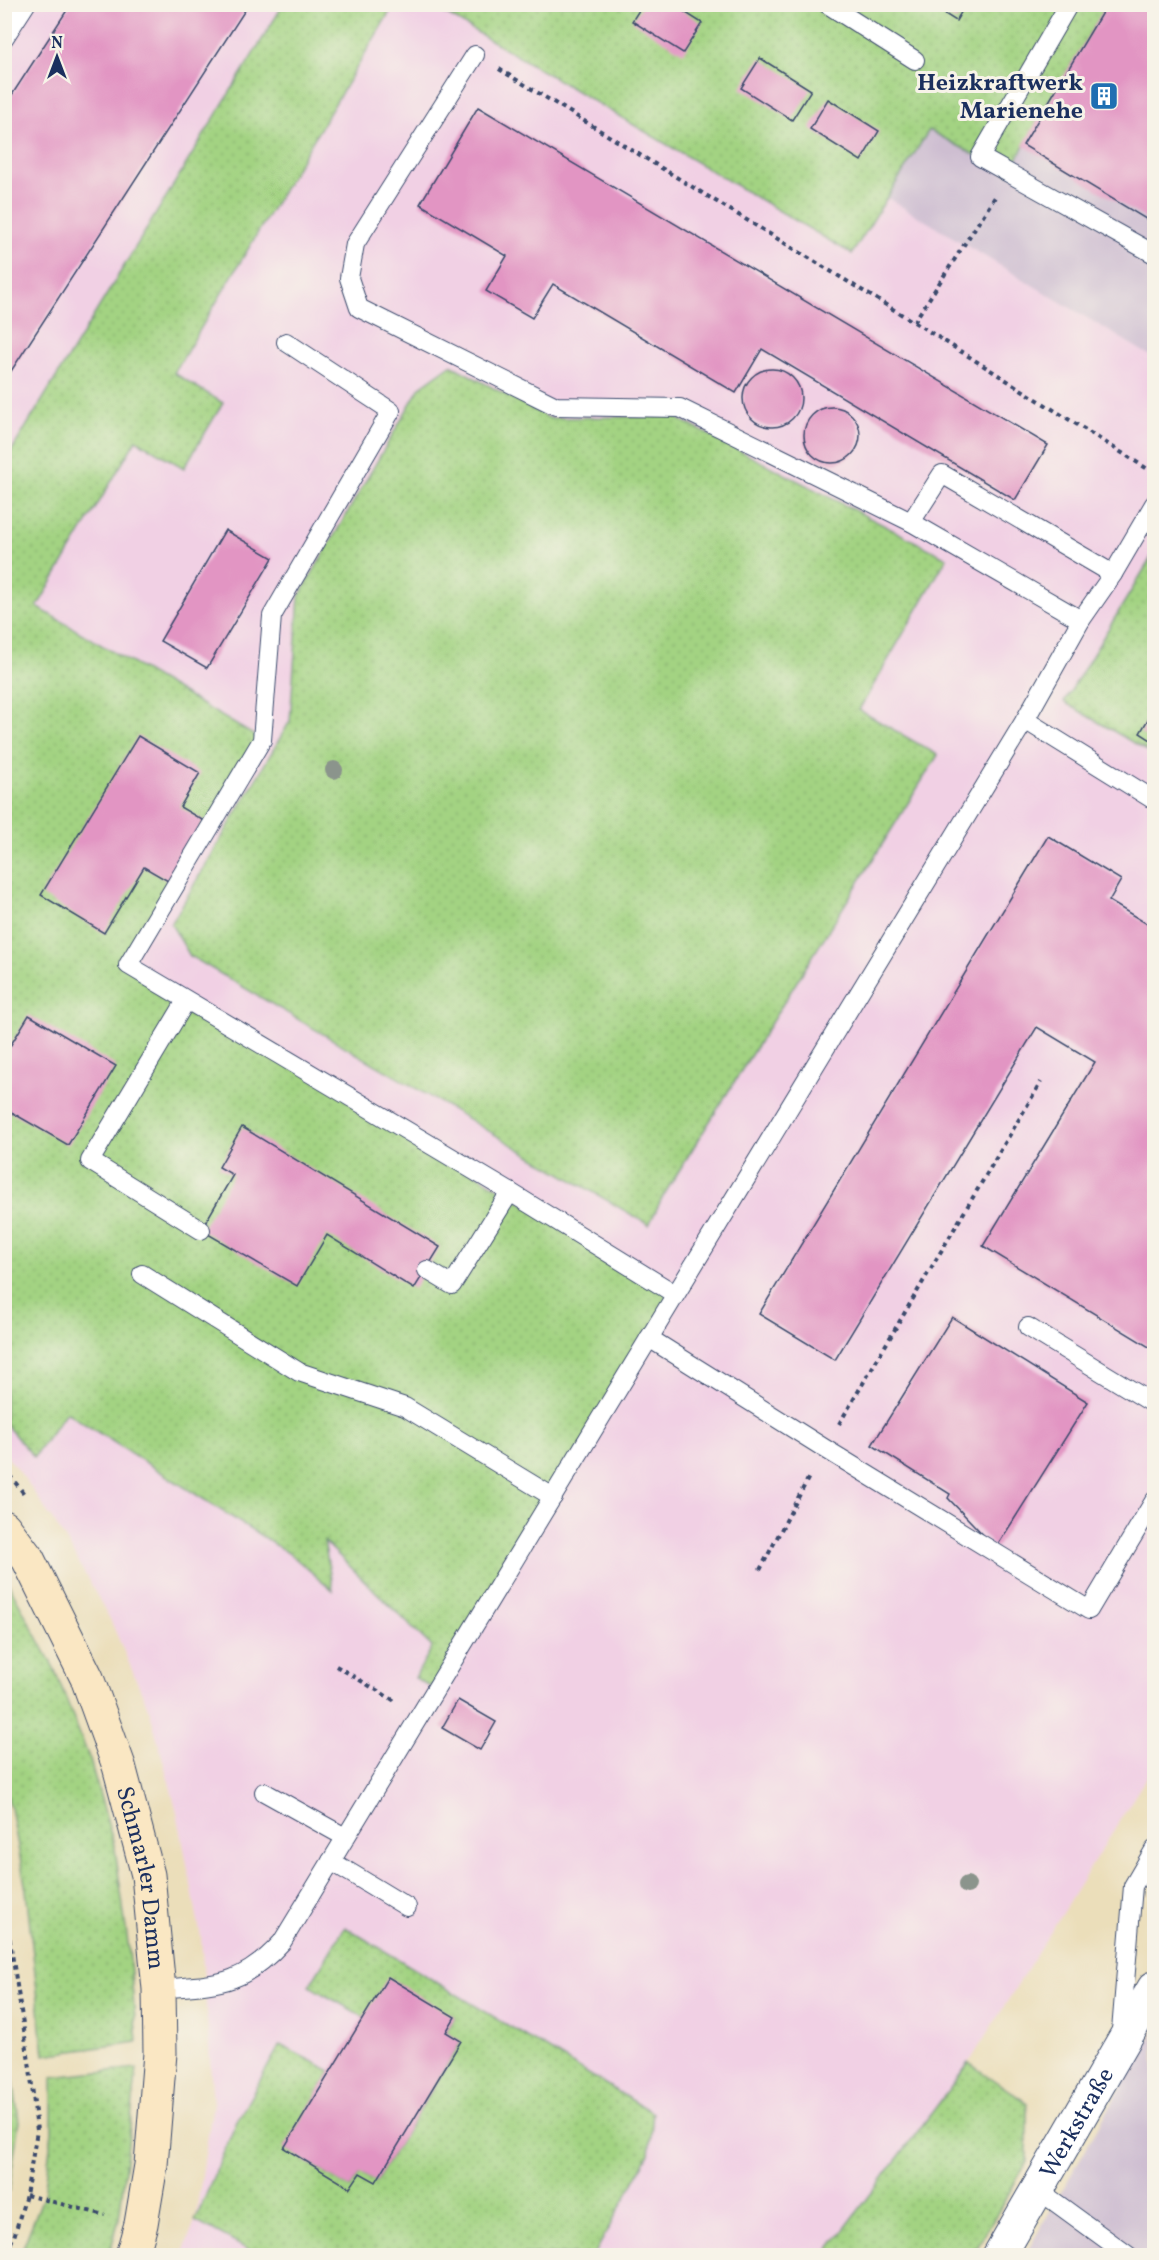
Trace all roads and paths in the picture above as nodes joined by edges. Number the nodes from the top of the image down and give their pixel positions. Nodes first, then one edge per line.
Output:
1 (26, 4) edge
2 (827, 4) edge
3 (1069, 4) edge
4 (4, 38) edge
5 (475, 55) joint
6 (915, 60) dead end
7 (1010, 174) junction
8 (1155, 254) edge
9 (914, 322) junction
10 (286, 342) dead end
11 (1155, 473) edge
12 (1155, 504) edge
13 (911, 522) junction
14 (1113, 574) junction
15 (1081, 620) junction
16 (1025, 720) junction
17 (1155, 800) edge
18 (186, 1001) junction
19 (1041, 1082) dead end
20 (510, 1192) junction
21 (201, 1230) dead end
22 (427, 1269) dead end
23 (142, 1274) dead end
24 (675, 1293) junction
25 (1028, 1327) dead end
26 (649, 1338) junction
27 (1155, 1404) edge
28 (824, 1448) junction
29 (553, 1497) junction
30 (1155, 1501) edge
31 (4, 1527) edge
32 (760, 1570) dead end
33 (336, 1666) dead end
34 (419, 1715) junction
35 (264, 1792) dead end
36 (345, 1837) junction
37 (1155, 1850) edge
38 (331, 1861) junction
39 (4, 1903) edge
40 (407, 1906) dead end
41 (1155, 1988) edge
42 (159, 1989) junction
43 (1120, 2048) junction
44 (1037, 2189) junction
45 (26, 2195) junction
46 (141, 2224) junction
47 (4, 2254) edge
48 (132, 2256) edge
49 (999, 2256) edge
50 (1129, 2256) edge

1 - 4 lane
2 - 6 lane
3 - 7 lane
5 - 9 path
5 - 13 lane
7 - 8 lane
7 - 9 path
9 - 11 path
10 - 18 lane
12 - 14 lane
13 - 14 lane
13 - 15 lane
14 - 15 lane
15 - 16 lane
16 - 17 lane
16 - 24 lane
18 - 20 lane
18 - 21 lane
19 - 28 path
20 - 22 lane
20 - 24 lane
23 - 29 lane
24 - 26 lane
25 - 27 lane
26 - 28 lane
26 - 29 lane
28 - 30 lane
28 - 32 path
29 - 34 lane
31 - 42 street, Schmarler Damm
33 - 34 path
34 - 36 lane
35 - 36 lane
36 - 38 lane
37 - 43 lane
38 - 40 lane
38 - 42 lane
39 - 45 path
41 - 43 street, Werkstraße
42 - 46 street, Schmarler Damm
43 - 44 street, Werkstraße
44 - 49 street, Werkstraße
44 - 50 lane
45 - 46 path
45 - 47 path
46 - 48 street, Schmarler Damm

